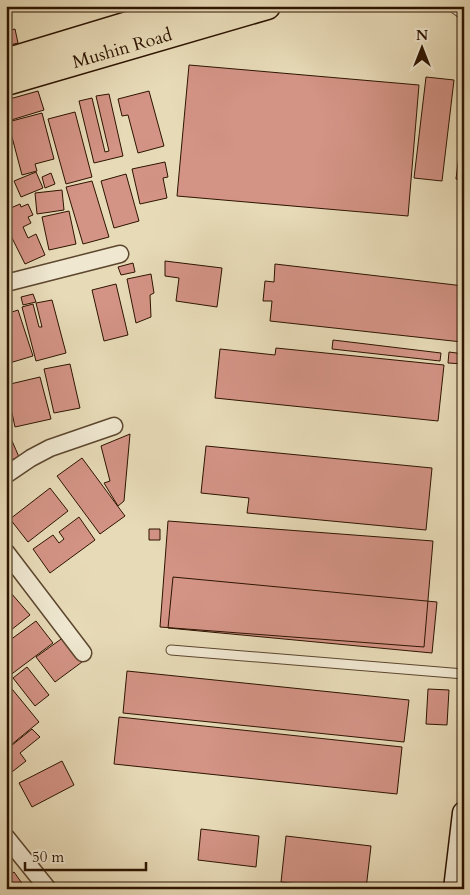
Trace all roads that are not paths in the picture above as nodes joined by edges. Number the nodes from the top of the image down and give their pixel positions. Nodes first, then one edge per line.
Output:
1 (191, 6) edge
2 (267, 6) edge
3 (451, 6) edge
4 (464, 15) edge
5 (6, 62) edge
6 (6, 82) edge
7 (120, 254) dead end
8 (6, 282) edge
9 (114, 426) dead end
10 (6, 476) edge
11 (6, 552) edge
12 (171, 650) dead end
13 (83, 653) dead end
14 (464, 674) edge
15 (464, 813) edge
16 (6, 837) edge
17 (461, 864) edge
18 (48, 889) edge
19 (455, 889) edge

1 - 5 main road, Mushin Road
2 - 6 main road, Mushin Road
3 - 4 lane
7 - 8 street
9 - 10 street
11 - 13 street
12 - 14 lane
15 - 17 street
16 - 18 street
17 - 19 street

